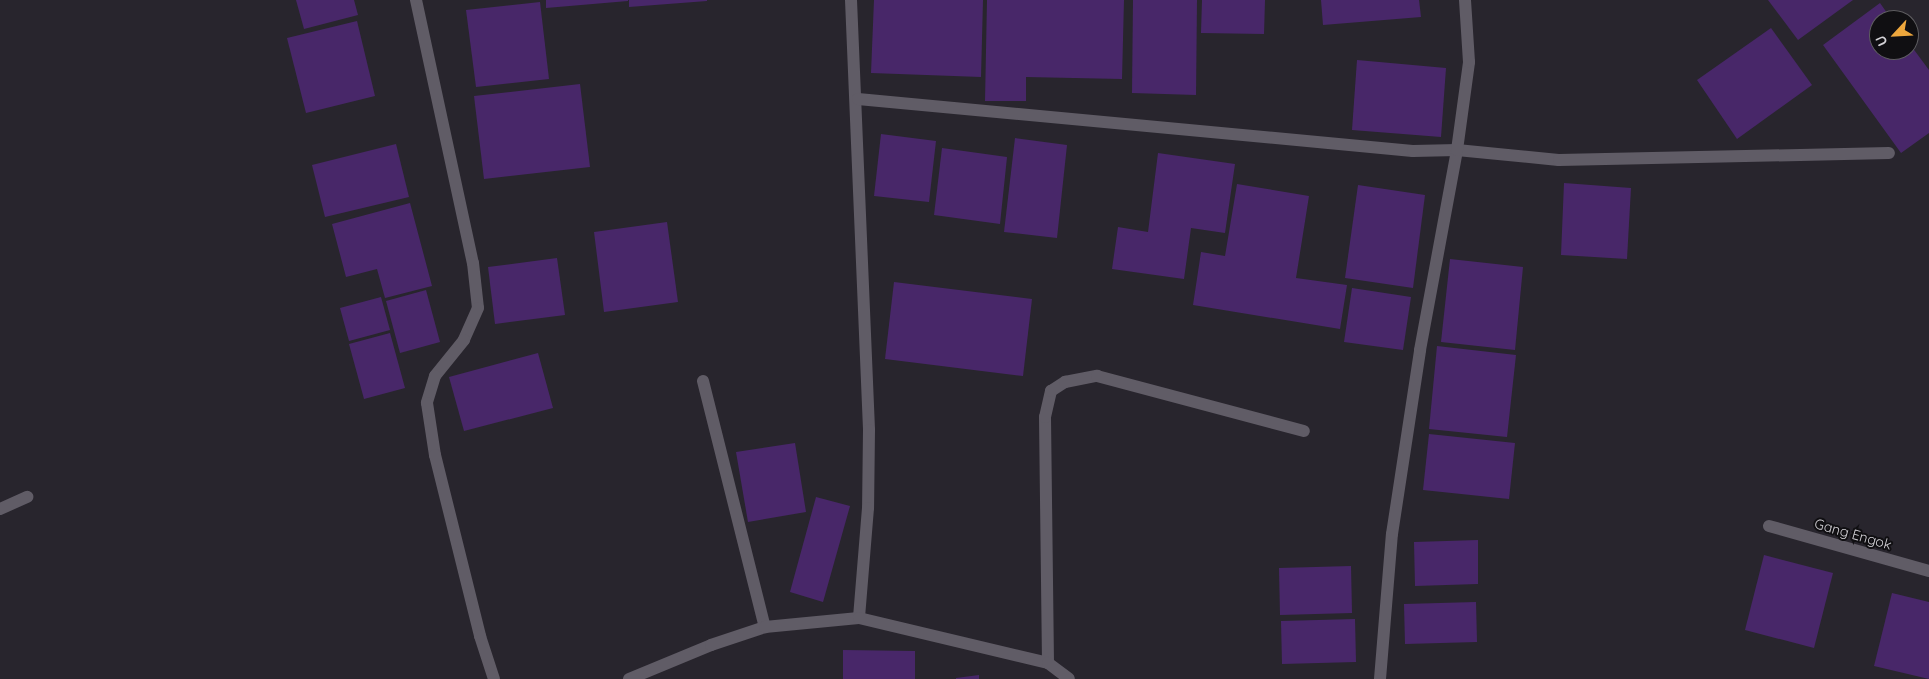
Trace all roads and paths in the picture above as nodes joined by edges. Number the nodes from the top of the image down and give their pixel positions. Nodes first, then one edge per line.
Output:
1 (416, 0) edge
2 (851, 0) edge
3 (1465, 0) edge
4 (858, 99) junction
5 (1457, 150) junction
6 (1889, 153) dead end
7 (703, 381) dead end
8 (1304, 431) dead end
9 (27, 497) dead end
10 (0, 509) edge
11 (1769, 526) dead end
12 (1929, 571) edge
13 (859, 618) junction
14 (765, 627) junction
15 (1048, 664) junction
16 (494, 679) edge
17 (629, 679) edge
18 (1069, 679) edge
19 (1380, 679) edge

1 - 16 street
2 - 4 street
3 - 5 street
4 - 5 street
4 - 13 street
5 - 6 street
5 - 19 street
7 - 14 street
8 - 15 street
9 - 10 street
11 - 12 street, Gang Engok
13 - 14 street
13 - 15 street
14 - 17 street
15 - 18 street

